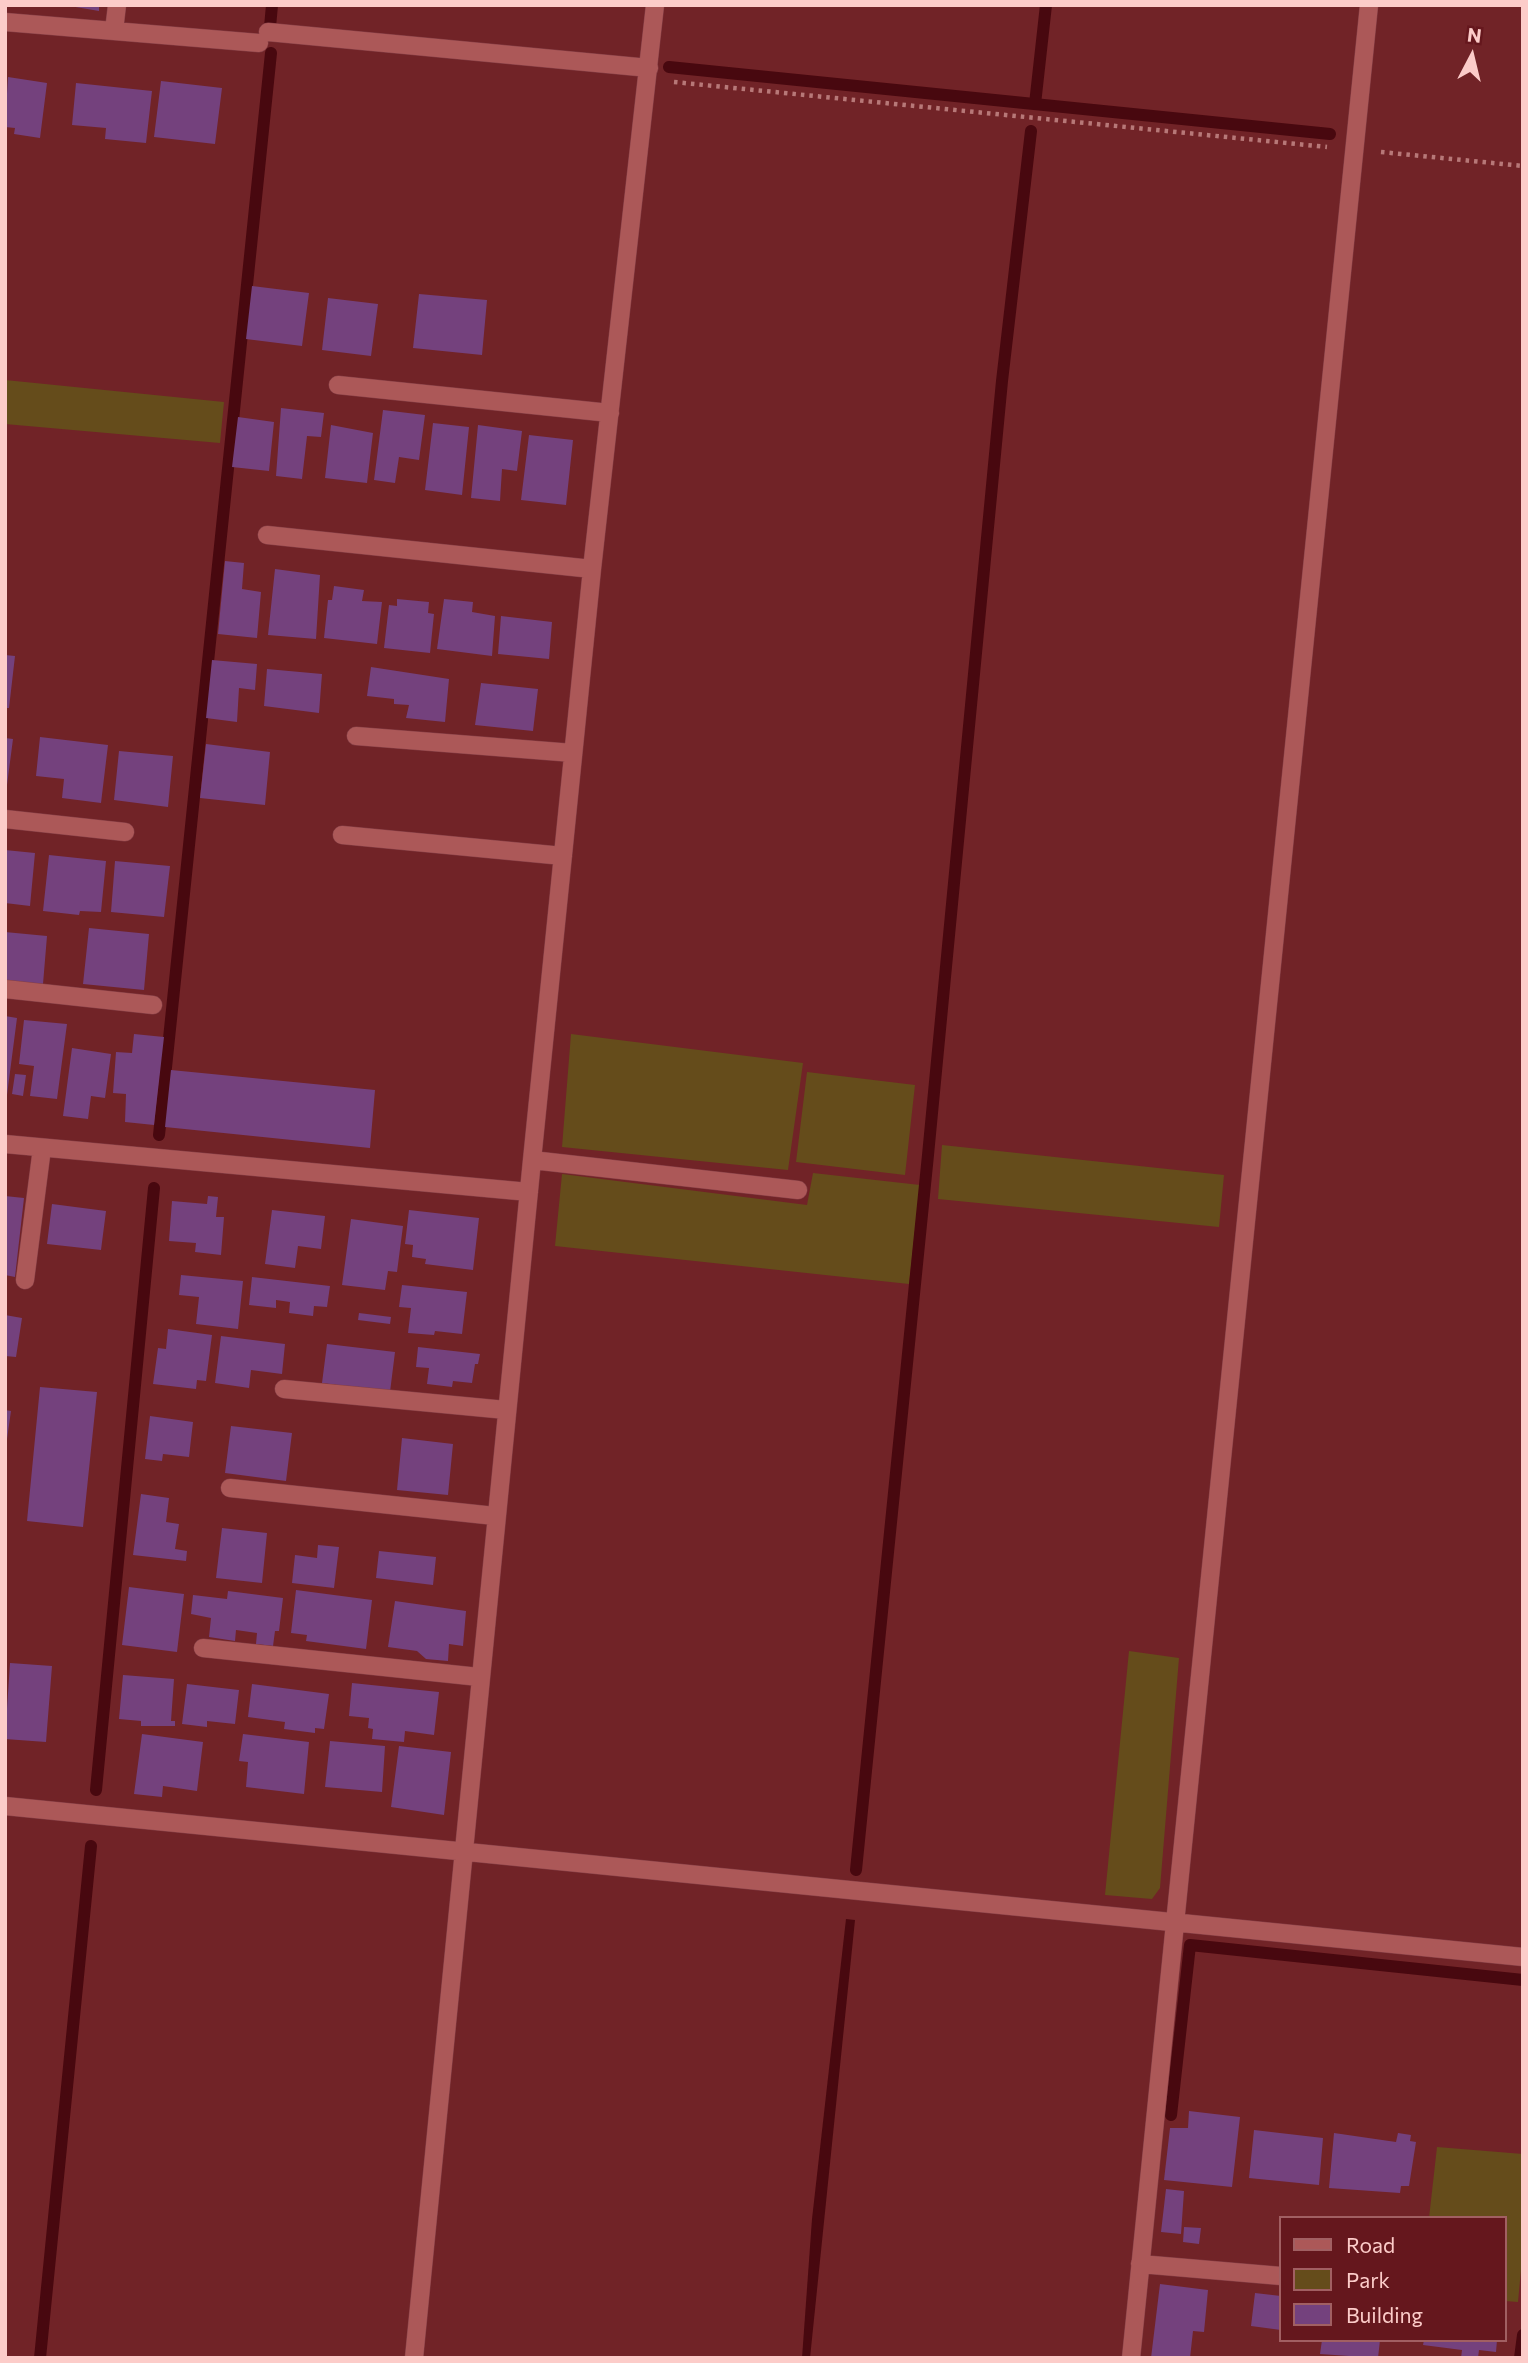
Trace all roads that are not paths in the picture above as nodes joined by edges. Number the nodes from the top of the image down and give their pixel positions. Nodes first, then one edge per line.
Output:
1 (117, 5) edge
2 (655, 5) edge
3 (1369, 5) edge
4 (5, 22) edge
5 (114, 31) junction
6 (649, 74) junction
7 (338, 385) dead end
8 (610, 413) junction
9 (267, 536) dead end
10 (592, 569) junction
11 (356, 736) dead end
12 (573, 753) junction
13 (5, 820) edge
14 (125, 832) dead end
15 (342, 835) dead end
16 (563, 856) junction
17 (5, 989) edge
18 (153, 1005) dead end
19 (5, 1144) edge
20 (42, 1148) junction
21 (532, 1160) junction
22 (798, 1190) dead end
23 (529, 1192) junction
24 (25, 1280) dead end
25 (284, 1389) dead end
26 (506, 1410) junction
27 (230, 1488) dead end
28 (495, 1516) junction
29 (203, 1648) dead end
30 (479, 1677) junction
31 (5, 1806) edge
32 (464, 1851) junction
33 (1175, 1921) junction
34 (1523, 1957) edge
35 (1140, 2264) junction
36 (1280, 2276) edge
37 (414, 2358) edge
38 (1131, 2358) edge

1 - 5 street
2 - 6 street
3 - 33 street
4 - 5 street
5 - 6 street
6 - 8 street
7 - 8 street
8 - 10 street
9 - 10 street
10 - 12 street
11 - 12 street
12 - 16 street
13 - 14 street
15 - 16 street
16 - 21 street
17 - 18 street
19 - 20 street
20 - 23 street
20 - 24 street
21 - 22 street
21 - 23 street
23 - 26 street
25 - 26 street
26 - 28 street
27 - 28 street
28 - 30 street
29 - 30 street
30 - 32 street
31 - 32 street
32 - 33 street
32 - 37 street
33 - 34 street
33 - 35 street
35 - 36 street
35 - 38 street

